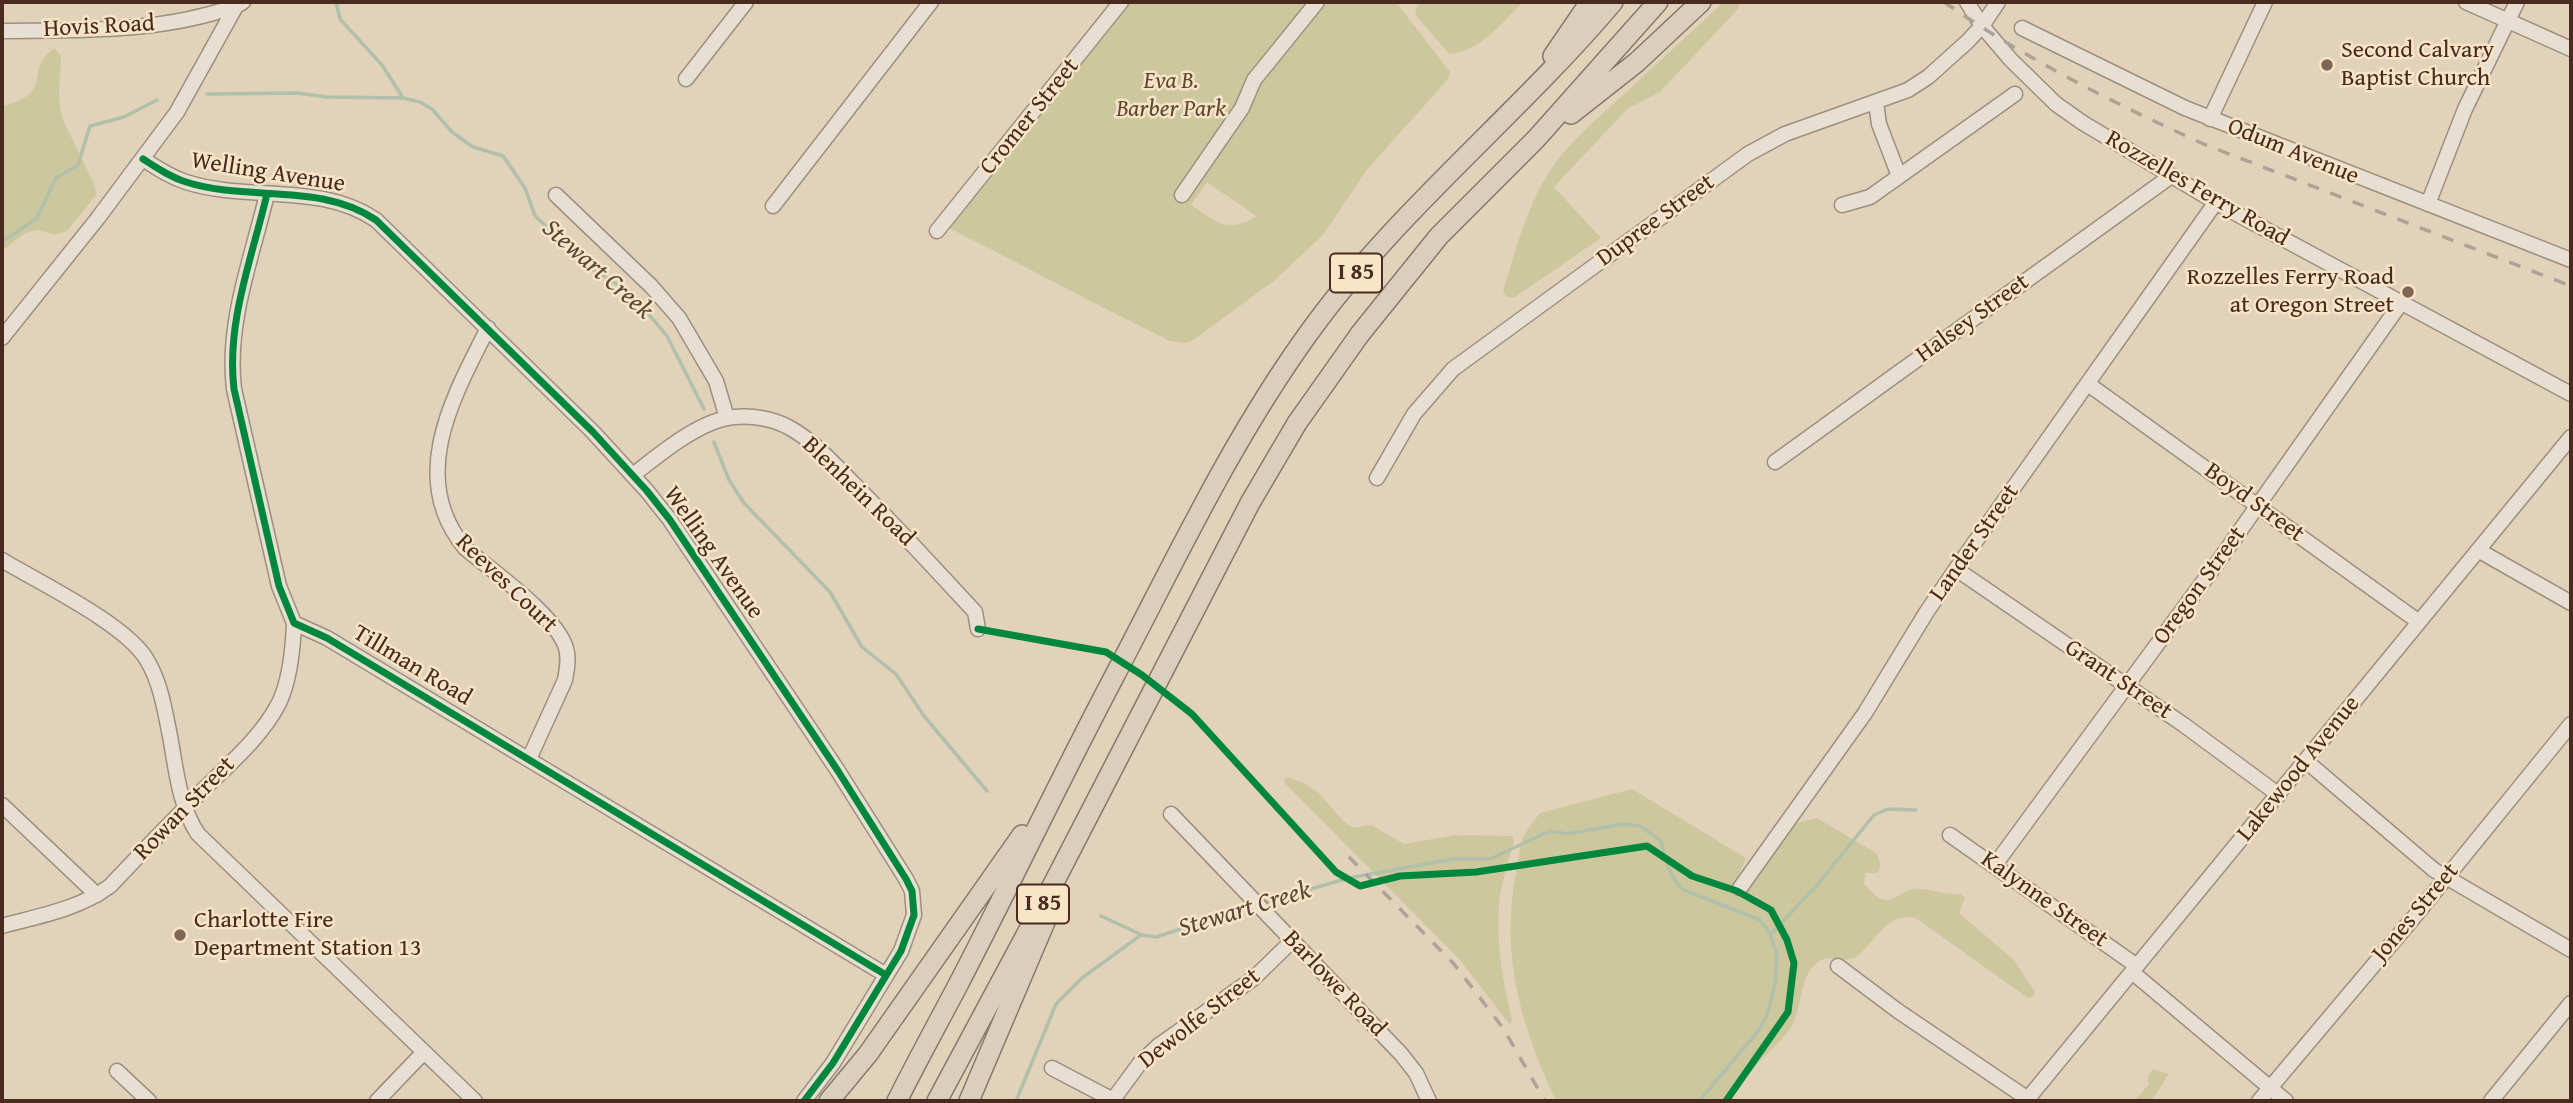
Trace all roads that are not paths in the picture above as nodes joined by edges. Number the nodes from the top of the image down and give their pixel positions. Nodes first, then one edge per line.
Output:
1 (746, 2) edge
2 (931, 2) edge
3 (1121, 2) edge
4 (1317, 2) edge
5 (1590, 2) edge
6 (1613, 2) edge
7 (1658, 2) edge
8 (1701, 2) edge
9 (1966, 2) edge
10 (1998, 2) edge
11 (2265, 2) edge
12 (2466, 2) edge
13 (2517, 2) edge
14 (239, 4) edge
15 (2507, 21) junction
16 (1982, 26) junction
17 (2022, 28) dead end
18 (2, 31) edge
19 (2571, 49) edge
20 (686, 79) dead end
21 (1530, 93) junction
22 (2015, 93) dead end
23 (1876, 103) junction
24 (2210, 119) junction
25 (1536, 139) junction
26 (143, 159) junction
27 (1899, 176) junction
28 (2171, 176) junction
29 (267, 194) junction
30 (556, 195) dead end
31 (1182, 195) dead end
32 (2216, 202) junction
33 (2428, 204) junction
34 (1842, 205) dead end
35 (773, 206) dead end
36 (937, 231) dead end
37 (2571, 260) edge
38 (2401, 303) junction
39 (488, 328) junction
40 (2, 338) edge
41 (2088, 384) junction
42 (2571, 394) edge
43 (727, 418) junction
44 (2571, 437) edge
45 (1775, 462) dead end
46 (633, 475) junction
47 (1377, 478) dead end
48 (2258, 505) junction
49 (2478, 550) junction
50 (2, 560) edge
51 (1956, 569) junction
52 (2571, 603) edge
53 (2420, 622) junction
54 (293, 623) junction
55 (978, 629) dead end
56 (2127, 686) junction
57 (2571, 724) edge
58 (529, 759) junction
59 (2306, 761) junction
60 (1060, 780) junction
61 (2279, 795) junction
62 (2, 804) edge
63 (184, 809) junction
64 (1171, 814) dead end
65 (1950, 835) dead end
66 (1069, 851) junction
67 (1994, 866) junction
68 (2446, 878) junction
69 (1741, 888) dead end
70 (97, 895) junction
71 (2, 926) edge
72 (1292, 941) junction
73 (2571, 950) edge
74 (1838, 966) dead end
75 (2135, 969) junction
76 (886, 975) junction
77 (2571, 1003) edge
78 (424, 1052) junction
79 (1052, 1068) dead end
80 (117, 1071) dead end
81 (2270, 1088) junction
82 (2027, 1100) edge
83 (149, 1101) edge
84 (377, 1101) edge
85 (475, 1101) edge
86 (804, 1101) edge
87 (829, 1101) edge
88 (897, 1101) edge
89 (937, 1101) edge
90 (969, 1101) edge
91 (1114, 1101) edge
92 (1429, 1101) edge
93 (2259, 1101) edge
94 (2286, 1101) edge
95 (2491, 1101) edge

1 - 20 street
2 - 35 street
3 - 36 street, Cromer Street
4 - 31 street
5 - 21 highway
6 - 21 highway, I 85
7 - 25 highway, I 85
8 - 25 highway
9 - 16 street, Rozzelles Ferry Road
10 - 16 street, Dupree Street
11 - 24 street
12 - 15 street
13 - 15 street
14 - 18 street, Hovis Road
14 - 26 street
15 - 19 street
15 - 33 street
16 - 23 street, Dupree Street
16 - 28 street, Rozzelles Ferry Road
17 - 24 street, Odum Avenue
21 - 60 highway, I 85
22 - 27 street
23 - 27 street
23 - 47 street, Dupree Street
24 - 33 street, Odum Avenue
25 - 66 highway, I 85
26 - 29 street, Welling Avenue
26 - 40 street
27 - 34 street
28 - 32 street, Rozzelles Ferry Road
28 - 45 street, Halsey Street
29 - 39 street, Welling Avenue
29 - 54 street
30 - 43 street
32 - 38 street, Rozzelles Ferry Road
32 - 41 street, Lander Street
33 - 37 street, Odum Avenue
38 - 42 street, Rozzelles Ferry Road
38 - 48 street, Oregon Street
39 - 46 street, Welling Avenue
39 - 58 street, Reeves Court
41 - 48 street, Boyd Street
41 - 51 street, Lander Street
43 - 46 street, Blenhein Road
43 - 55 street, Blenhein Road
44 - 49 street, Lakewood Avenue
46 - 76 street, Welling Avenue
48 - 53 street, Boyd Street
48 - 56 street, Oregon Street
49 - 52 street
49 - 53 street, Lakewood Avenue
50 - 63 street
51 - 56 street, Grant Street
51 - 69 street, Lander Street
53 - 59 street, Lakewood Avenue
54 - 58 street, Tillman Road
54 - 63 street, Rowan Street
56 - 61 street, Grant Street
56 - 67 street, Oregon Street
57 - 68 street, Jones Street
58 - 76 street, Tillman Road
59 - 61 street, Lakewood Avenue
59 - 68 street
60 - 87 highway
60 - 88 highway, I 85
61 - 75 street, Lakewood Avenue
62 - 70 street
63 - 70 street, Rowan Street
63 - 78 street
64 - 72 street, Barlowe Road
65 - 67 street, Kalynne Street
66 - 89 highway, I 85
66 - 90 highway
67 - 75 street, Kalynne Street
68 - 73 street
68 - 81 street, Jones Street
70 - 71 street, Rowan Street
72 - 91 street, Dewolfe Street
72 - 92 street, Barlowe Road
74 - 82 street
75 - 81 street, Kalynne Street
75 - 82 street, Lakewood Avenue
76 - 86 street, Welling Avenue
77 - 95 street
78 - 84 street
78 - 85 street
79 - 91 street
80 - 83 street
81 - 93 street, Jones Street
81 - 94 street, Kalynne Street

